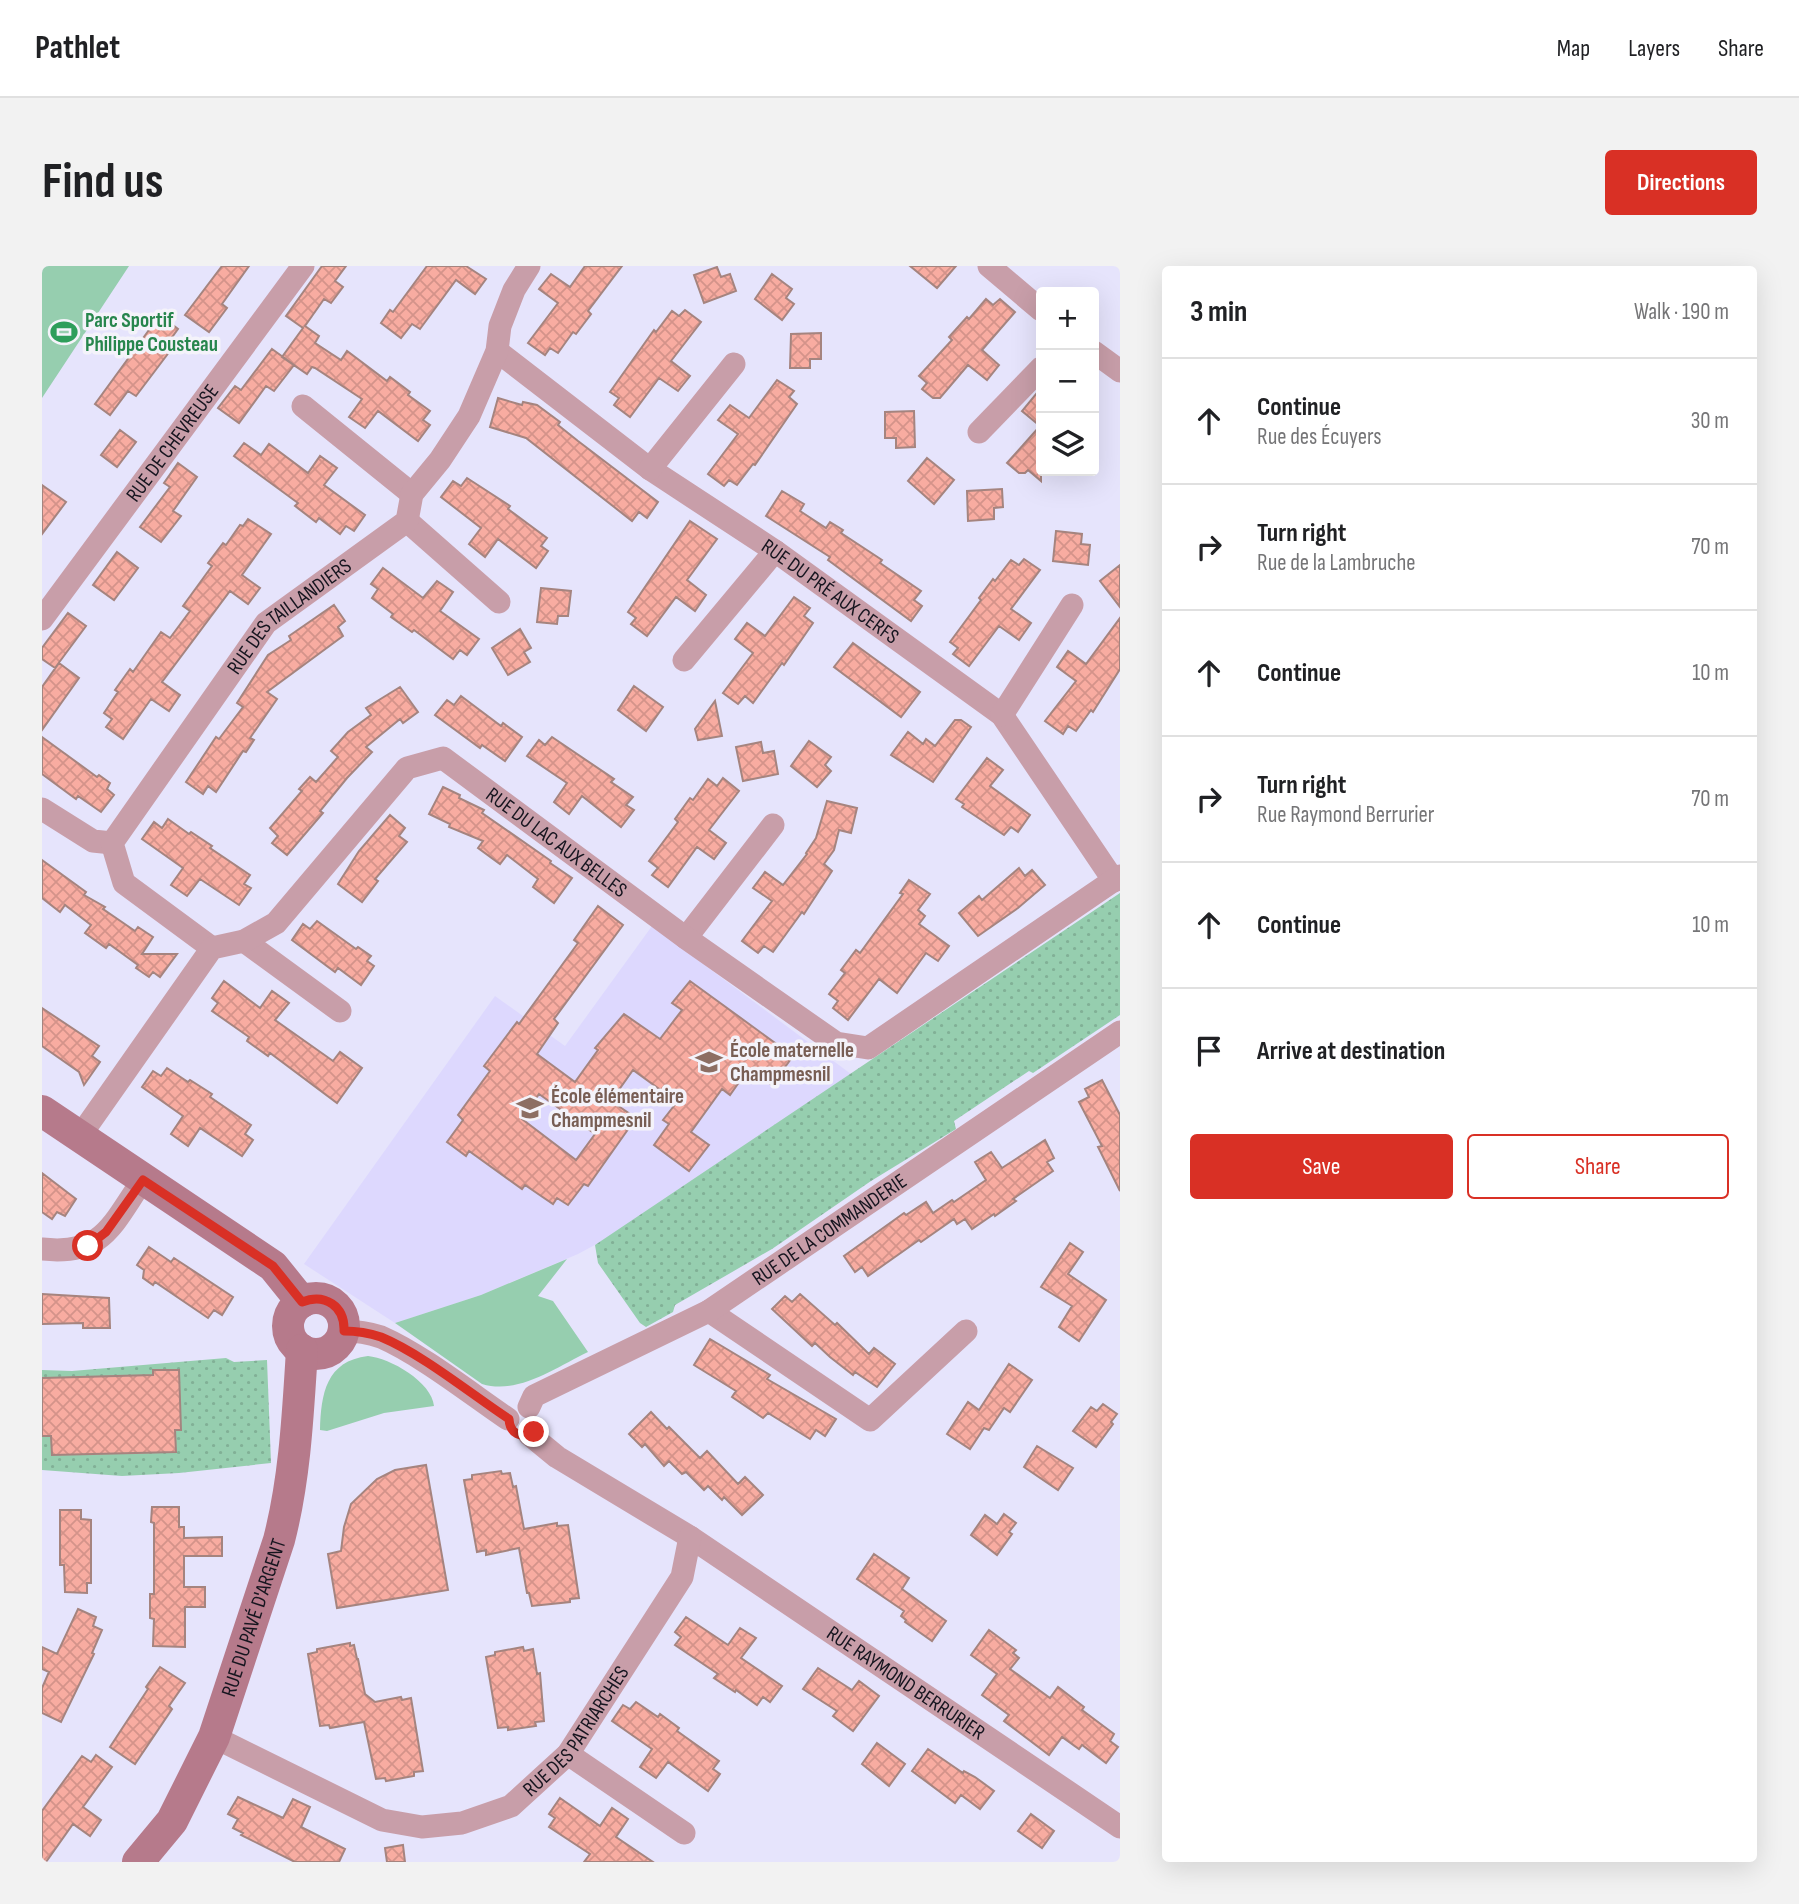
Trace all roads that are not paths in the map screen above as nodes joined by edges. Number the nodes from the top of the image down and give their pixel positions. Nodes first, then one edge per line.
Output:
1 (303, 266) edge
2 (529, 266) edge
3 (989, 266) edge
4 (1036, 306) edge
5 (497, 351) junction
6 (1099, 356) edge
7 (734, 364) dead end
8 (1120, 371) edge
9 (1036, 373) edge
10 (303, 406) dead end
11 (979, 432) dead end
12 (650, 469) junction
13 (412, 494) junction
14 (407, 521) junction
15 (775, 551) junction
16 (499, 602) dead end
17 (1072, 605) dead end
18 (42, 619) edge
19 (684, 660) dead end
20 (1002, 715) junction
21 (42, 809) edge
22 (773, 825) dead end
23 (112, 843) junction
24 (1117, 878) edge
25 (686, 938) junction
26 (244, 941) junction
27 (212, 948) junction
28 (340, 1011) dead end
29 (1120, 1032) edge
30 (42, 1111) edge
31 (80, 1136) junction
32 (143, 1180) junction
33 (42, 1249) edge
34 (302, 1302) junction
35 (709, 1311) junction
36 (344, 1331) junction
37 (966, 1331) dead end
38 (302, 1350) junction
39 (528, 1407) junction
40 (509, 1419) junction
41 (529, 1434) junction
42 (690, 1537) junction
43 (214, 1737) junction
44 (568, 1754) junction
45 (1120, 1827) edge
46 (684, 1833) dead end
47 (138, 1862) edge

1 - 18 street, RUE DE CHEVREUSE
2 - 5 street
3 - 4 street
5 - 12 street, RUE DU PRÉ AUX CERFS
5 - 13 street
6 - 8 street
7 - 12 street
9 - 11 street
10 - 13 street
12 - 15 street, RUE DU PRÉ AUX CERFS
13 - 14 street
14 - 16 street
14 - 23 street, RUE DES TAILLANDIERS
15 - 19 street
15 - 20 street, RUE DU PRÉ AUX CERFS
17 - 20 street
20 - 24 street, RUE DU PRÉ AUX CERFS
21 - 23 street
22 - 25 street
23 - 27 street
24 - 25 street, RUE DU LAC AUX BELLES
25 - 26 street, RUE DU LAC AUX BELLES
26 - 27 street, RUE DU LAC AUX BELLES
26 - 28 street
27 - 31 street
29 - 35 street, RUE DE LA COMMANDERIE
30 - 31 street
31 - 32 street
32 - 33 street
32 - 34 street
34 - 36 street
34 - 38 street
35 - 37 street
35 - 39 street, RUE DE LA COMMANDERIE
36 - 38 street
36 - 40 street
38 - 43 street, RUE DU PAVÉ D'ARGENT
39 - 40 street
39 - 41 street
40 - 41 street
41 - 42 street
42 - 44 street, RUE DES PATRIARCHES
42 - 45 street, RUE RAYMOND BERRURIER
43 - 44 street, RUE DES PATRIARCHES
43 - 47 street, RUE DU PAVÉ D'ARGENT
44 - 46 street

